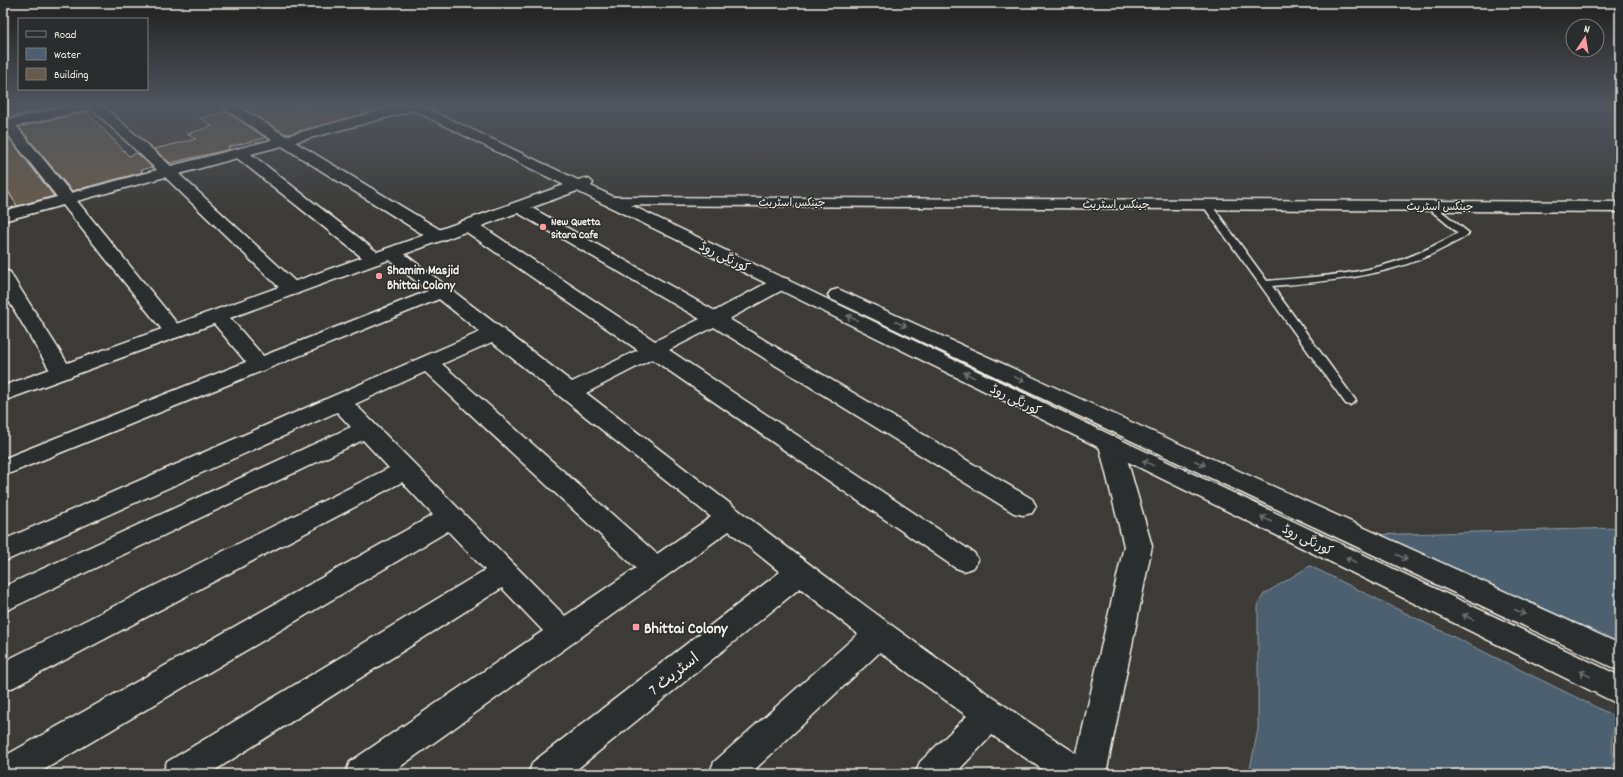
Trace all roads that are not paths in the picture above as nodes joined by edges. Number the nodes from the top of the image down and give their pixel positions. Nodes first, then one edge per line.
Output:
1 (19, 142) edge
2 (135, 142) edge
3 (278, 142) edge
4 (285, 142) edge
5 (493, 142) edge
6 (506, 142) edge
7 (240, 153) junction
8 (168, 172) junction
9 (586, 183) junction
10 (66, 199) junction
11 (613, 202) junction
12 (636, 202) junction
13 (1207, 205) junction
14 (1431, 206) junction
15 (519, 207) junction
16 (1620, 207) edge
17 (3, 216) edge
18 (468, 225) junction
19 (438, 236) junction
20 (384, 256) junction
21 (3, 276) edge
22 (781, 283) junction
23 (1264, 284) junction
24 (292, 289) junction
25 (441, 292) junction
26 (218, 316) junction
27 (715, 319) junction
28 (174, 332) junction
29 (494, 333) junction
30 (655, 350) junction
31 (428, 363) junction
32 (260, 365) junction
33 (62, 372) junction
34 (570, 392) junction
35 (3, 394) edge
36 (1350, 401) dead end
37 (340, 402) junction
38 (1084, 409) junction
39 (1065, 423) junction
40 (367, 429) junction
41 (1111, 445) junction
42 (3, 468) edge
43 (406, 470) junction
44 (1023, 506) dead end
45 (451, 517) junction
46 (730, 517) junction
47 (1308, 527) junction
48 (3, 552) edge
49 (964, 560) dead end
50 (656, 569) junction
51 (504, 572) junction
52 (800, 572) junction
53 (3, 600) edge
54 (563, 633) junction
55 (879, 634) junction
56 (1620, 658) edge
57 (3, 677) edge
58 (1620, 691) edge
59 (990, 714) junction
60 (5, 774) edge
61 (179, 774) edge
62 (362, 774) edge
63 (545, 774) edge
64 (726, 774) edge
65 (932, 774) edge
66 (1078, 774) edge
67 (1089, 774) edge

1 - 10 street
2 - 8 street
3 - 7 street
4 - 19 street
5 - 9 street, کورنگی روڈ
6 - 9 street, کورنگی روڈ
7 - 8 street
7 - 20 street
8 - 10 street
8 - 24 street
9 - 11 street, کورنگی روڈ
9 - 12 street, کورنگی روڈ
9 - 15 street
10 - 17 street
10 - 28 street
11 - 12 street, جینکس اسٹریٹ
11 - 22 street, کورنگی روڈ
12 - 13 street, جینکس اسٹریٹ
12 -> 38 street, کورنگی روڈ
13 - 14 street, جینکس اسٹریٹ
13 - 23 lane
14 - 16 street, جینکس اسٹریٹ
14 - 23 lane
15 - 18 street
15 - 27 street
18 - 19 street
18 - 30 street
19 - 20 street
20 - 24 street
20 - 25 street
21 - 33 street
22 - 27 street
39 -> 22 street, کورنگی روڈ
23 - 36 lane
24 - 26 street
25 - 29 street
25 - 32 street
26 - 28 street
26 - 32 street
27 - 30 street
27 - 44 street
28 - 33 street
29 - 31 street
29 - 34 street
30 - 34 street
30 - 49 street
31 - 37 street
31 - 50 street
32 - 42 street
33 - 35 street
34 - 46 street
37 - 40 street
37 - 48 street
38 - 39 street
38 -> 47 street, کورنگی روڈ
39 - 41 street, کورنگی روڈ
40 - 43 street
40 - 53 street
47 -> 41 street, کورنگی روڈ
41 - 67 street
43 - 45 street
43 - 57 street
45 - 51 street
45 - 60 street
46 - 50 street
46 - 52 street
47 -> 56 street, کورنگی روڈ
58 -> 47 street, کورنگی روڈ
50 - 54 street
51 - 54 street
51 - 61 street
52 - 55 street
52 - 63 street, اسٹریٹ 7
54 - 62 street
55 - 59 street
55 - 64 street
59 - 65 street
59 - 66 street

